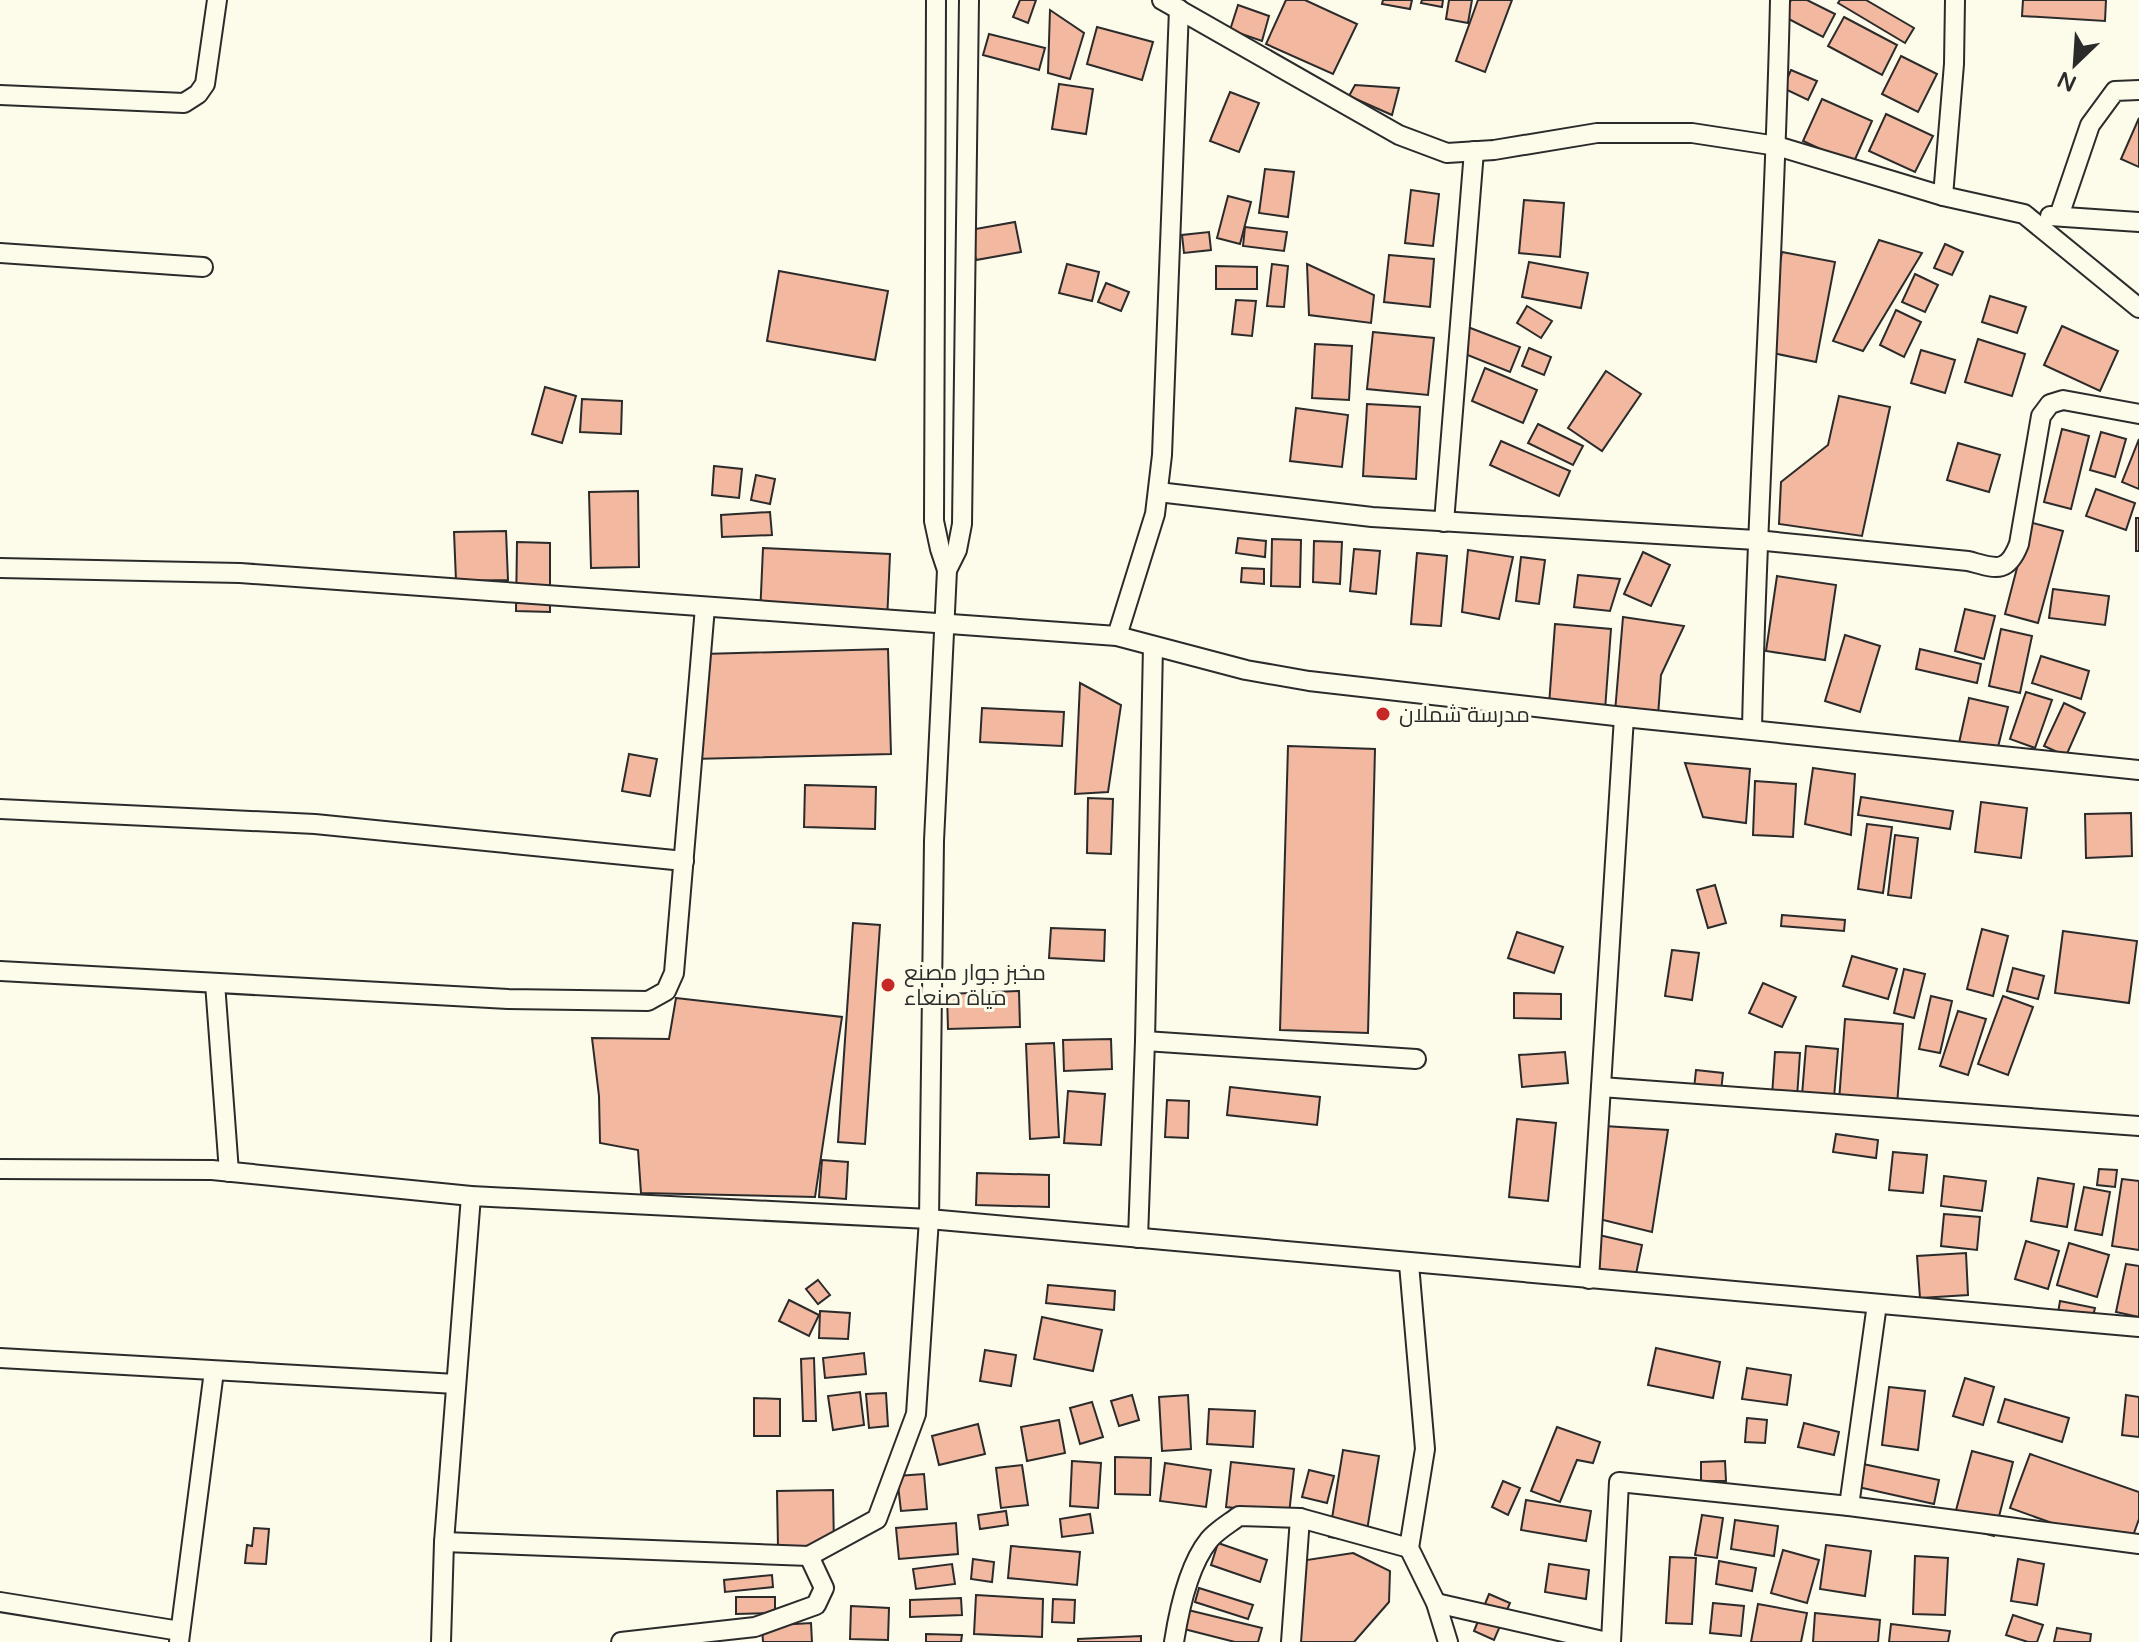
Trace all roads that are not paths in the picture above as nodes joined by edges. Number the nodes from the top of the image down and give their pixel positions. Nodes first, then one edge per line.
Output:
1 (217, 0) edge
2 (936, 0) edge
3 (969, 0) edge
4 (1780, 0) edge
5 (1955, 0) edge
6 (1170, 4) edge
7 (2139, 90) edge
8 (0, 95) edge
9 (1777, 146) junction
10 (1474, 151) junction
11 (1943, 196) junction
12 (2024, 214) junction
13 (2059, 216) junction
14 (2139, 222) edge
15 (0, 253) edge
16 (203, 267) dead end
17 (2139, 308) edge
18 (2139, 414) edge
19 (1158, 492) junction
20 (1444, 522) junction
21 (1756, 540) junction
22 (0, 568) edge
23 (947, 570) junction
24 (705, 607) junction
25 (945, 625) junction
26 (1117, 636) junction
27 (1153, 646) junction
28 (1624, 717) junction
29 (1752, 729) junction
30 (2139, 770) edge
31 (0, 809) edge
32 (684, 861) junction
33 (0, 971) edge
34 (215, 983) junction
35 (1145, 1041) junction
36 (1416, 1059) dead end
37 (1601, 1087) junction
38 (2139, 1126) edge
39 (0, 1169) edge
40 (229, 1172) junction
41 (471, 1196) junction
42 (929, 1219) junction
43 (1138, 1238) junction
44 (1409, 1264) junction
45 (1589, 1279) junction
46 (1877, 1304) junction
47 (2139, 1327) edge
48 (0, 1358) edge
49 (214, 1371) junction
50 (456, 1384) junction
51 (1849, 1506) junction
52 (1300, 1518) junction
53 (444, 1542) junction
54 (2139, 1544) edge
55 (1409, 1548) junction
56 (809, 1556) junction
57 (0, 1602) edge
58 (1436, 1603) junction
59 (180, 1637) edge
60 (441, 1642) edge
61 (621, 1642) edge
62 (1174, 1642) edge
63 (1291, 1642) edge
64 (1448, 1642) edge
65 (1609, 1642) edge

1 - 8 street
2 - 23 street
3 - 23 street
4 - 9 street
5 - 11 street
6 - 10 street
6 - 19 street
7 - 13 street
9 - 10 street
9 - 11 street
9 - 21 street
10 - 20 street
11 - 12 street
12 - 13 street
12 - 17 street
13 - 14 street
15 - 16 street
18 - 21 street
19 - 20 street
19 - 26 street
20 - 21 street
21 - 29 street
22 - 24 street
23 - 25 street
24 - 25 street
24 - 32 street
25 - 26 street
25 - 42 street
26 - 27 street
27 - 28 street
27 - 35 street
28 - 29 street
28 - 37 street
29 - 30 street
31 - 32 street
32 - 34 street
33 - 34 street
34 - 40 street
35 - 36 street
35 - 43 street
37 - 38 street
37 - 45 street
39 - 40 street
40 - 41 street
41 - 42 street
41 - 50 street
42 - 43 street
42 - 56 street
43 - 44 street
44 - 45 street
44 - 55 street
45 - 46 street
46 - 47 street
46 - 51 street
48 - 49 street
49 - 50 street
49 - 59 street
50 - 53 street
51 - 54 street
51 - 65 street
52 - 55 street
52 - 62 street
52 - 63 street
53 - 56 street
53 - 60 street
55 - 58 street
56 - 61 street
57 - 59 street
58 - 64 street
58 - 65 street

